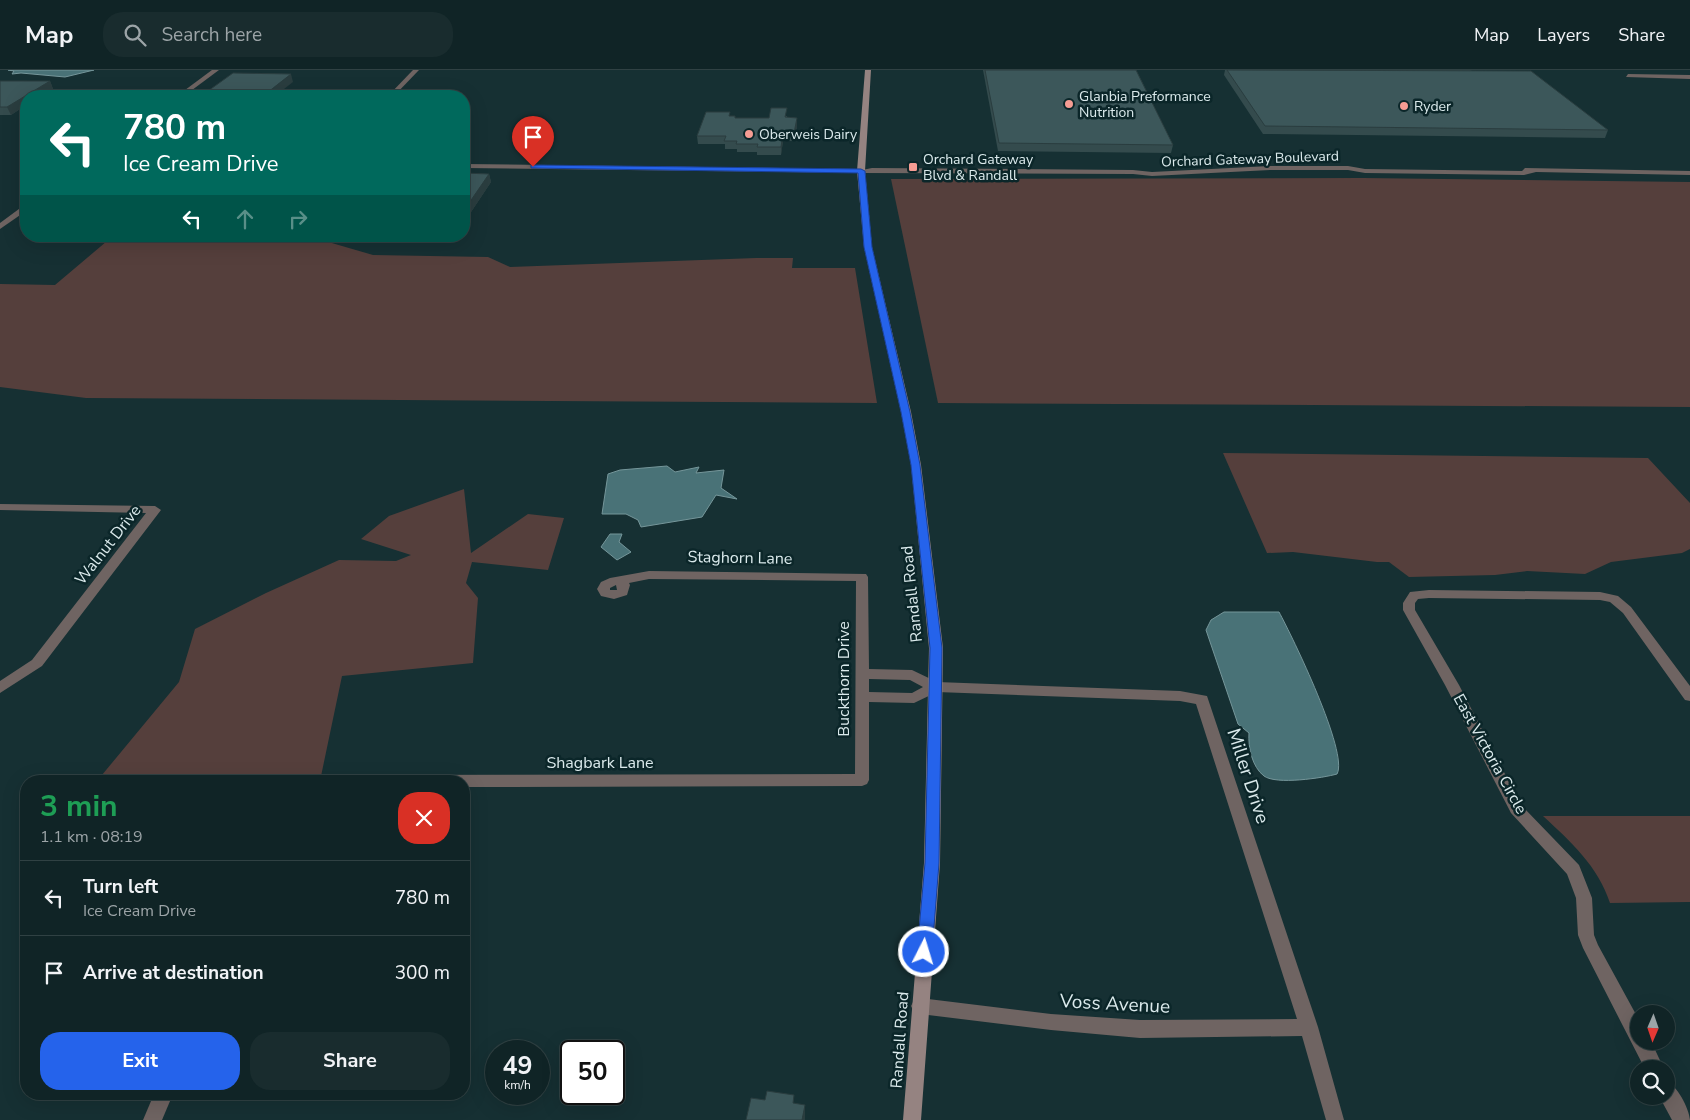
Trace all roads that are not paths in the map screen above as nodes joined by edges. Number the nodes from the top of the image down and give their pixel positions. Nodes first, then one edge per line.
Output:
1 (216, 70) edge
2 (416, 70) edge
3 (868, 70) edge
4 (1628, 76) dead end
5 (1690, 77) edge
6 (188, 90) edge
7 (397, 90) edge
8 (470, 166) edge
9 (861, 171) junction
10 (1690, 172) edge
11 (20, 212) edge
12 (0, 227) edge
13 (0, 508) edge
14 (862, 577) joint
15 (620, 582) dead end
16 (862, 674) junction
17 (935, 687) junction
18 (0, 688) edge
19 (1690, 696) edge
20 (862, 697) junction
21 (862, 780) joint
22 (470, 781) edge
23 (920, 1006) junction
24 (1630, 1021) edge
25 (1309, 1027) junction
26 (161, 1100) edge
27 (1674, 1105) edge
28 (152, 1120) edge
29 (912, 1120) edge
30 (1335, 1120) edge
31 (1682, 1120) edge

1 - 6 street
2 - 7 street
3 - 9 main road, Randall Road
4 - 5 street
8 - 9 street, Orchard Gateway Boulevard
9 - 10 street, Orchard Gateway Boulevard
9 - 17 main road, Randall Road
11 - 12 street
13 - 18 street, Walnut Drive
14 - 15 street, Staghorn Lane
14 - 16 street, Buckthorn Drive
16 - 17 street
16 - 20 street, Buckthorn Drive
17 - 20 street
17 - 23 main road, Randall Road
17 - 25 street, Miller Drive
19 - 24 street, East Victoria Circle
20 - 21 street, Buckthorn Drive
21 - 22 street, Shagbark Lane
23 - 25 street, Voss Avenue
23 - 29 main road, Randall Road
25 - 30 street, Miller Drive
26 - 28 street
27 - 31 street

